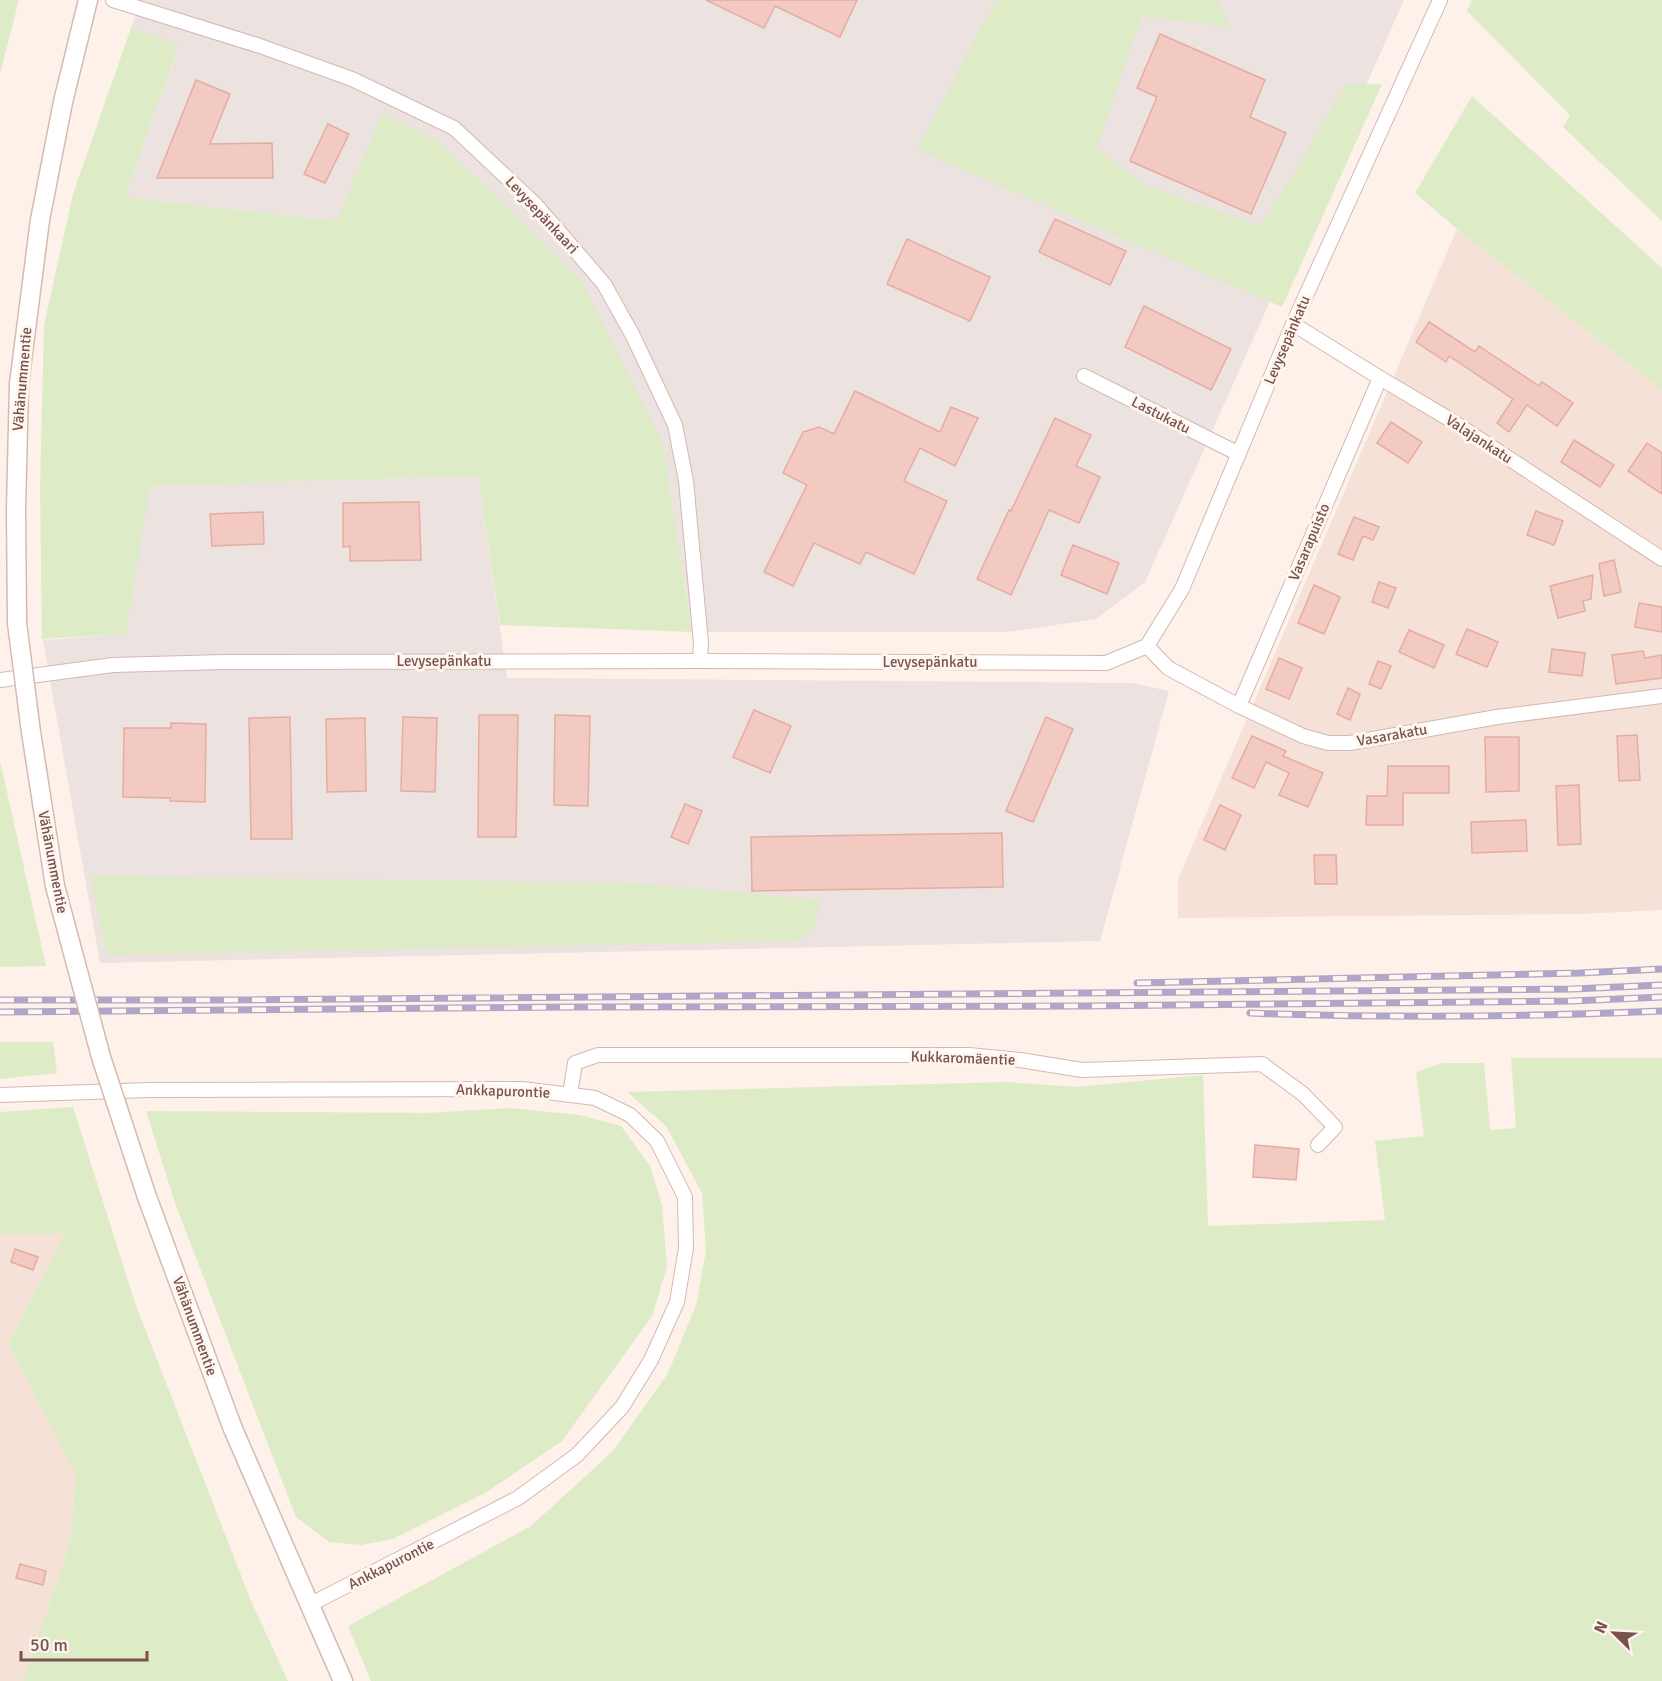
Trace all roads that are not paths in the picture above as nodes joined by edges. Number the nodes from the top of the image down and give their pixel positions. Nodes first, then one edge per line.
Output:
1 (88, 0) edge
2 (113, 0) edge
3 (1440, 0) edge
4 (1293, 324) junction
5 (1084, 376) dead end
6 (1380, 378) junction
7 (1239, 454) junction
8 (1662, 559) edge
9 (1147, 646) junction
10 (700, 661) junction
11 (0, 680) edge
12 (1662, 696) edge
13 (1239, 706) junction
14 (570, 1094) junction
15 (0, 1095) edge
16 (1318, 1145) dead end
17 (311, 1605) junction
18 (343, 1681) edge

1 - 17 main road, Vähänummentie, bridge
2 - 10 street, Levysepänkaari
3 - 4 street, Levysepänkatu
4 - 6 street, Valajankatu
4 - 7 street, Levysepänkatu
5 - 7 street, Lastukatu
6 - 8 street, Valajankatu
6 - 13 street, Vasarapuisto
7 - 9 street, Levysepänkatu
9 - 10 street, Levysepänkatu
9 - 13 street, Vasarakatu
10 - 11 street, Levysepänkatu
12 - 13 street, Vasarakatu
14 - 15 street, Ankkapurontie
14 - 16 street, Kukkaromäentie
14 - 17 street, Ankkapurontie
17 - 18 main road, Vähänummentie

